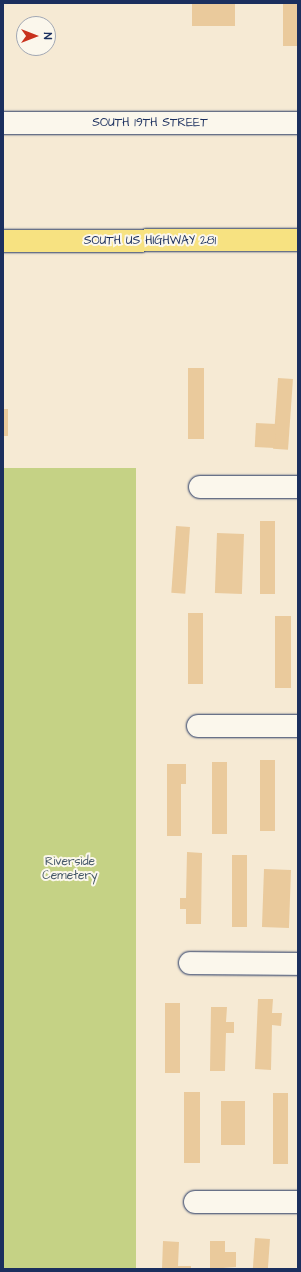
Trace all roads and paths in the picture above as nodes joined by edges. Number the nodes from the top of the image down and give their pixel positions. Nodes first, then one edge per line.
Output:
1 (3, 123) edge
2 (298, 123) edge
3 (298, 240) edge
4 (3, 241) edge
5 (200, 487) dead end
6 (298, 488) edge
7 (198, 726) dead end
8 (298, 726) edge
9 (190, 963) dead end
10 (298, 964) edge
11 (196, 1202) dead end
12 (298, 1202) edge

1 - 2 street, SOUTH 19TH STREET
3 - 4 highway, SOUTH US HIGHWAY 281
5 - 6 street
7 - 8 street
9 - 10 street
11 - 12 street

